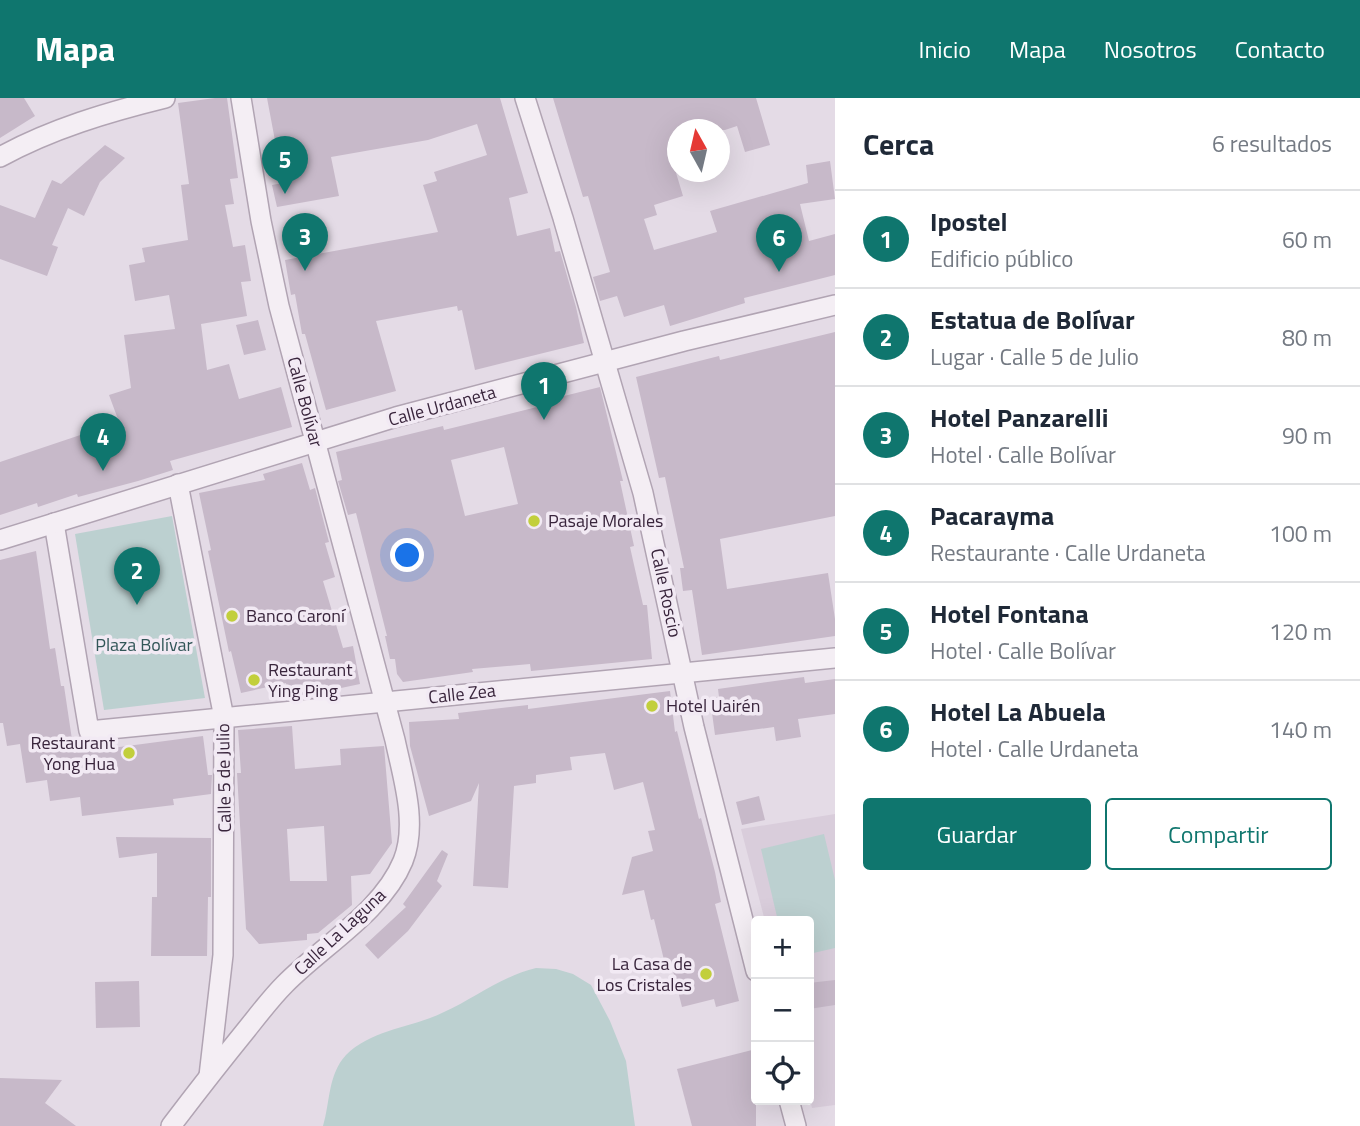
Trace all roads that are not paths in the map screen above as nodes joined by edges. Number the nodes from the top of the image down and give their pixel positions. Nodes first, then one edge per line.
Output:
1 (165, 98) edge
2 (242, 98) edge
3 (525, 98) edge
4 (0, 158) edge
5 (835, 305) edge
6 (605, 362) junction
7 (316, 442) junction
8 (178, 484) junction
9 (54, 523) junction
10 (0, 540) edge
11 (835, 658) edge
12 (683, 674) junction
13 (385, 702) junction
14 (224, 718) junction
15 (751, 951) edge
16 (209, 1076) junction
17 (790, 1105) edge
18 (171, 1126) edge
19 (796, 1126) edge

1 - 4 street
2 - 7 street, Calle Bolívar
3 - 6 street, Calle Roscio
5 - 6 street, Calle Urdaneta
6 - 7 street, Calle Urdaneta
6 - 12 street, Calle Roscio
7 - 8 street, Calle Urdaneta
7 - 13 street, Calle Bolívar
8 - 9 street, Calle Urdaneta
8 - 14 street, Calle 5 de Julio
9 - 10 street, Calle Urdaneta
9 - 14 street, Calle Zea
11 - 12 street, Calle Zea
12 - 13 street, Calle Zea
12 - 15 street, Calle Roscio
13 - 14 street, Calle Zea
13 - 16 street, Calle La Laguna
14 - 16 street, Calle 5 de Julio
16 - 18 street, Calle La Laguna
17 - 19 street

